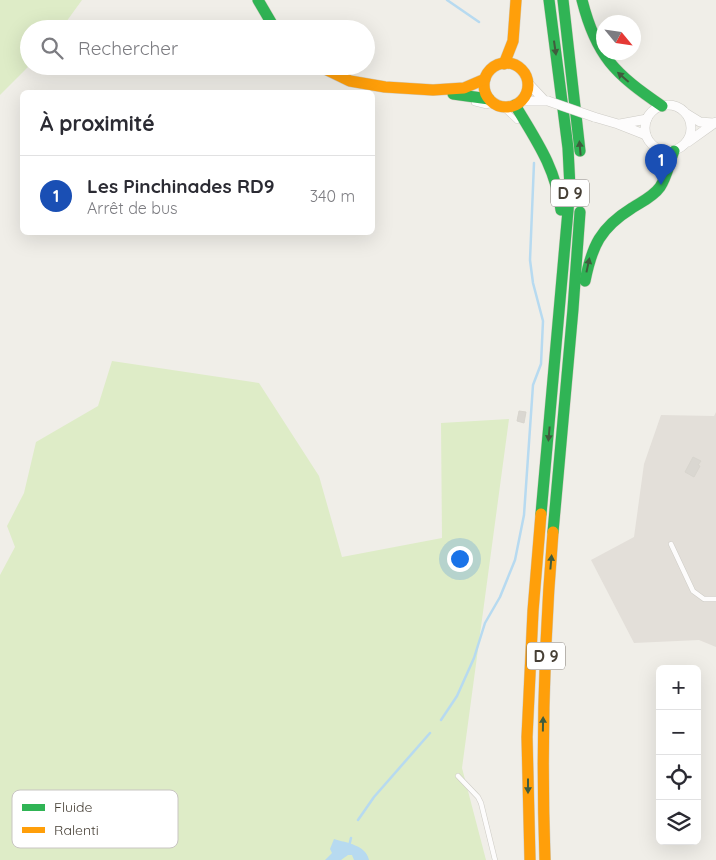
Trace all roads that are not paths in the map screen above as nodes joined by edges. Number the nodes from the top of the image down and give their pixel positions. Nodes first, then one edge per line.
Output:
1 (258, 0) edge
2 (516, 0) edge
3 (549, 0) edge
4 (563, 0) edge
5 (582, 0) edge
6 (270, 20) edge
7 (504, 64) junction
8 (336, 75) edge
9 (485, 79) junction
10 (528, 83) junction
11 (433, 90) junction
12 (546, 100) junction
13 (496, 103) junction
14 (518, 103) junction
15 (662, 106) junction
16 (687, 114) junction
17 (647, 119) junction
18 (714, 123) edge
19 (618, 124) junction
20 (535, 135) junction
21 (646, 135) junction
22 (684, 145) junction
23 (674, 151) junction
24 (581, 165) dead end
25 (581, 189) dead end
26 (553, 386) junction
27 (562, 452) junction
28 (671, 544) dead end
29 (716, 599) edge
30 (542, 754) junction
31 (458, 776) dead end
32 (495, 860) edge
33 (530, 860) edge
34 (545, 860) edge
35 (554, 860) edge

1 - 6 main road
2 - 7 main road
3 -> 26 main road, D 9
24 -> 4 main road, D 9
15 -> 5 main road
7 - 9 main road
7 - 10 main road
8 - 11 main road
9 - 11 main road
9 - 13 main road
10 - 12 street
10 - 14 main road
11 - 13 main road
12 - 14 street
12 - 19 street, bridge
13 - 14 main road
13 - 20 lane
14 - 20 main road
15 - 16 street
15 - 17 street
16 - 18 street
16 - 22 street
17 - 19 street
17 - 21 street
18 - 22 street
19 - 21 street
20 - 26 main road
21 - 23 street
22 - 23 street
27 -> 23 main road
25 - 27 main road, D 9
26 -> 33 main road, D 9
30 -> 27 main road, D 9
28 - 29 lane
30 - 34 main road, D 9
30 - 35 main road
31 - 32 lane

